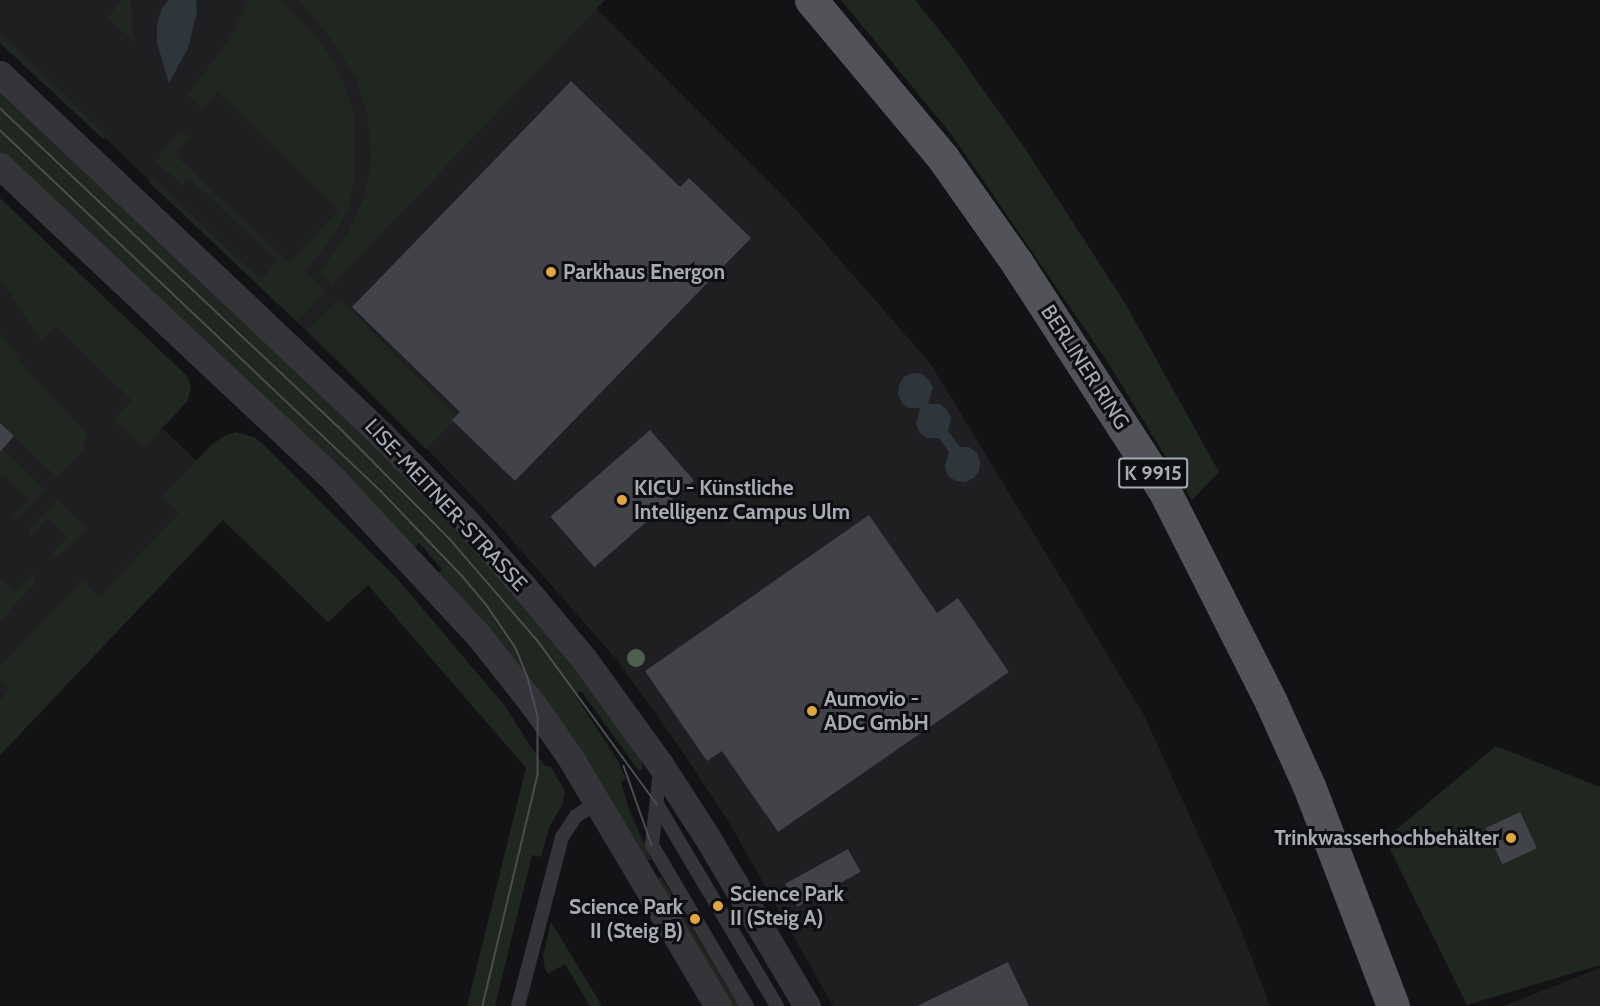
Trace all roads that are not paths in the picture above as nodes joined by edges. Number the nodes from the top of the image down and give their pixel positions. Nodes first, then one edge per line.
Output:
1 (811, 0) edge
2 (0, 74) edge
3 (0, 166) edge
4 (660, 764) junction
5 (598, 802) junction
6 (657, 804) junction
7 (518, 1006) edge
8 (718, 1006) edge
9 (747, 1006) edge
10 (777, 1006) edge
11 (807, 1006) edge
12 (1393, 1006) edge

1 - 12 main road, BERLINER RING / K 9915
2 - 4 street, LISE-MEITNER-STRASSE
3 - 5 street
4 - 6 lane
4 - 11 street, LISE-MEITNER-STRASSE
5 - 7 lane
5 - 8 street
6 - 9 lane
6 - 10 lane

